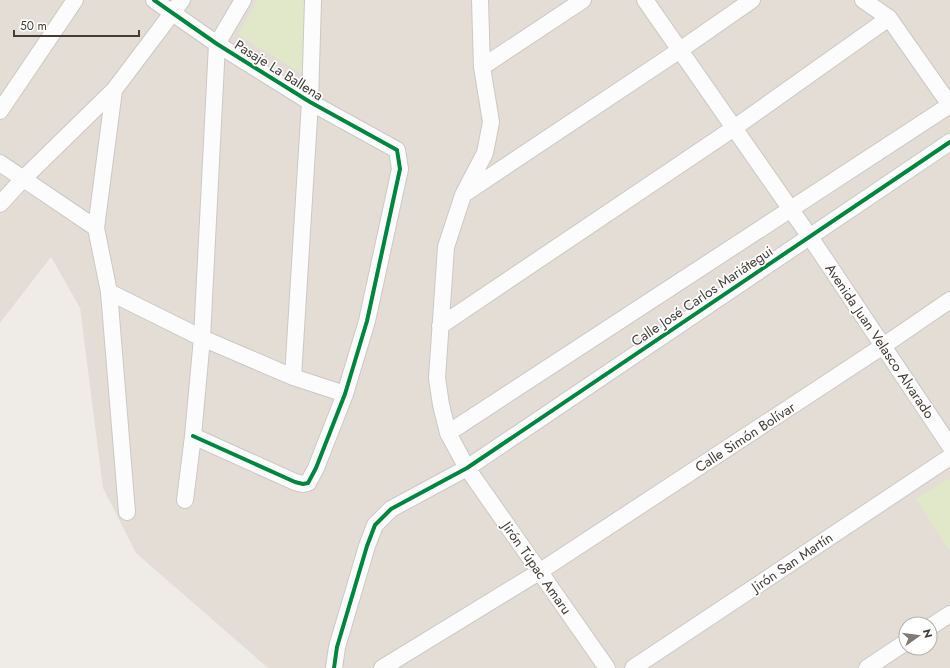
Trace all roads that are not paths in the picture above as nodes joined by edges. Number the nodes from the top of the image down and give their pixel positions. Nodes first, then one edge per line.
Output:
1 (74, 0) edge
2 (154, 0) edge
3 (182, 0) edge
4 (243, 0) edge
5 (313, 0) edge
6 (480, 0) edge
7 (583, 0) edge
8 (645, 0) edge
9 (752, 0) edge
10 (863, 0) edge
11 (172, 13) junction
12 (889, 18) junction
13 (217, 44) junction
14 (680, 50) junction
15 (482, 67) junction
16 (114, 90) junction
17 (310, 102) junction
18 (950, 105) edge
19 (0, 111) edge
20 (734, 128) junction
21 (950, 142) edge
22 (0, 163) edge
23 (24, 179) junction
24 (463, 195) junction
25 (0, 204) edge
26 (790, 209) junction
27 (96, 228) junction
28 (810, 237) junction
29 (109, 292) junction
30 (950, 300) edge
31 (440, 326) junction
32 (202, 338) junction
33 (883, 346) junction
34 (293, 377) junction
35 (345, 394) junction
36 (448, 433) junction
37 (193, 436) junction
38 (950, 446) edge
39 (950, 457) edge
40 (467, 468) junction
41 (185, 500) dead end
42 (127, 512) dead end
43 (539, 572) junction
44 (950, 614) edge
45 (938, 622) edge
46 (898, 647) edge
47 (334, 668) edge
48 (382, 668) edge
49 (606, 668) edge
50 (633, 668) edge
51 (867, 668) edge

1 - 19 street
2 - 11 street, Pasaje La Ballena
3 - 11 street
4 - 13 street
5 - 17 street
6 - 15 street, Jirón Túpac Amaru
7 - 15 street
8 - 14 street, Avenida Juan Velasco Alvarado
9 - 14 street
10 - 12 street
11 - 13 street, Pasaje La Ballena
11 - 16 street
12 - 18 street
12 - 20 street
13 - 17 street, Pasaje La Ballena
13 - 32 street
14 - 20 street, Avenida Juan Velasco Alvarado
14 - 24 street
15 - 24 street, Jirón Túpac Amaru
16 - 23 street
16 - 27 street
17 - 34 street
17 - 35 street, Pasaje La Ballena
18 - 26 street
20 - 26 street, Avenida Juan Velasco Alvarado
20 - 31 street
21 - 28 street, Calle José Carlos Mariátegui
22 - 23 street
23 - 25 street
23 - 27 street
24 - 31 street, Jirón Túpac Amaru
26 - 28 street, Avenida Juan Velasco Alvarado
26 - 36 street
27 - 29 street
28 - 33 street, Avenida Juan Velasco Alvarado
28 - 40 street, Calle José Carlos Mariátegui
29 - 32 street
29 - 42 street
30 - 33 street, Calle Simón Bolívar
31 - 36 street, Jirón Túpac Amaru
32 - 34 street
32 - 37 street
33 - 38 street, Avenida Juan Velasco Alvarado
33 - 43 street, Calle Simón Bolívar
34 - 35 street
35 - 37 street
36 - 40 street, Jirón Túpac Amaru
37 - 41 street
39 - 50 street, Jirón San Martín
40 - 43 street, Jirón Túpac Amaru
40 - 47 street, Calle José Carlos Mariátegui
43 - 48 street, Calle Simón Bolívar
43 - 49 street, Jirón Túpac Amaru
44 - 45 street
46 - 51 street

